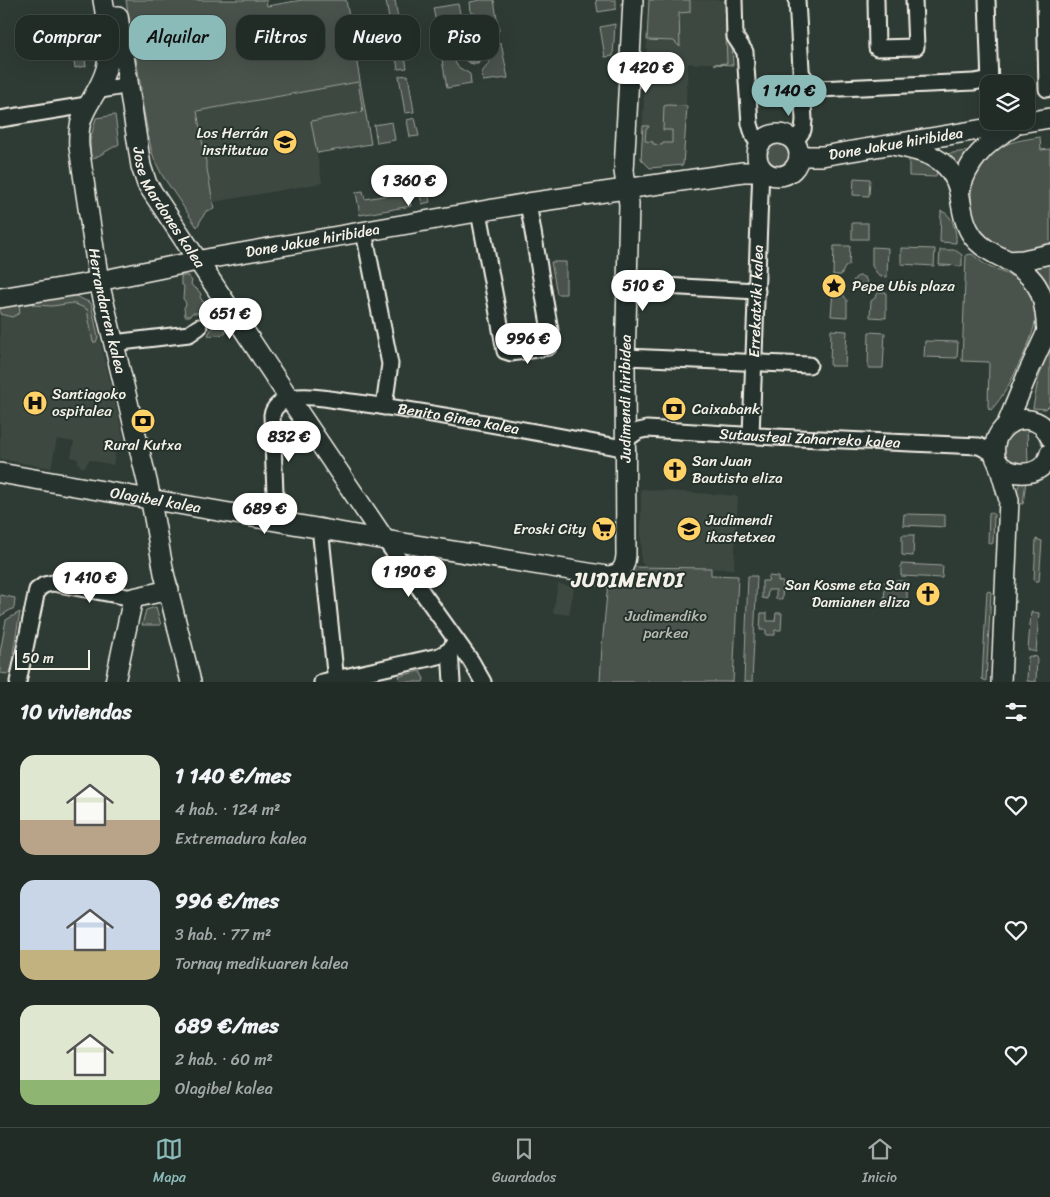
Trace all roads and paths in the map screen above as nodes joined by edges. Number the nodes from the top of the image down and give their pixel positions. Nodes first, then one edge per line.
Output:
1 (103, 0) edge
2 (116, 0) edge
3 (633, 0) edge
4 (734, 0) edge
5 (797, 0) edge
6 (876, 0) edge
7 (914, 0) edge
8 (987, 0) edge
9 (1044, 0) edge
10 (801, 73) junction
11 (990, 75) edge
12 (980, 82) edge
13 (129, 85) junction
14 (818, 89) junction
15 (1047, 89) dead end
16 (92, 98) junction
17 (802, 100) junction
18 (1050, 118) edge
19 (0, 119) edge
20 (1035, 121) edge
21 (980, 127) edge
22 (1008, 130) edge
23 (892, 145) junction
24 (797, 149) junction
25 (758, 165) junction
26 (626, 188) junction
27 (959, 192) junction
28 (528, 203) junction
29 (479, 212) junction
30 (364, 232) junction
31 (1050, 254) edge
32 (198, 261) junction
33 (1008, 261) junction
34 (99, 282) junction
35 (626, 284) junction
36 (757, 291) junction
37 (0, 298) edge
38 (199, 327) dead end
39 (1048, 330) edge
40 (113, 343) junction
41 (626, 357) junction
42 (754, 362) junction
43 (809, 365) dead end
44 (290, 398) junction
45 (384, 406) junction
46 (1007, 424) junction
47 (751, 436) junction
48 (1050, 439) edge
49 (627, 445) junction
50 (996, 458) junction
51 (0, 473) edge
52 (1021, 473) junction
53 (150, 499) junction
54 (1009, 500) junction
55 (276, 520) junction
56 (320, 528) junction
57 (385, 540) junction
58 (607, 576) joint
59 (168, 590) junction
60 (133, 598) junction
61 (453, 645) junction
62 (331, 681) edge
63 (18, 682) edge
64 (115, 682) edge
65 (191, 682) edge
66 (452, 682) edge
67 (483, 682) edge
68 (1001, 682) edge

1 - 16 main road, Herrandarren kalea
2 - 13 main road
3 - 26 main road, Judimendi hiribidea
4 - 25 street
5 - 10 street
6 - 7 street
8 - 11 street
9 - 15 street
10 - 14 street
10 - 17 street
12 - 14 street
13 - 16 street
13 - 32 main road, Jose Mardones kalea
14 - 17 street
16 - 19 street
16 - 34 main road, Herrandarren kalea
17 - 24 street
18 - 20 main road, Done Jakue hiribidea
21 - 23 main road, Done Jakue hiribidea
22 - 27 main road
23 - 24 main road, Done Jakue hiribidea
23 - 27 main road
24 - 25 main road
24 - 25 main road
25 - 26 main road, Done Jakue hiribidea
25 - 36 street, Errekatxiki kalea
26 - 28 main road, Done Jakue hiribidea
26 - 35 main road, Judimendi hiribidea
27 - 33 main road
28 - 29 main road, Done Jakue hiribidea
28 - 29 street
29 - 30 main road, Done Jakue hiribidea
30 - 32 main road, Done Jakue hiribidea
30 - 45 street
31 - 33 main road
32 - 34 main road, Done Jakue hiribidea
32 - 44 main road, Jose Mardones kalea
33 - 39 main road
34 - 37 main road, Done Jakue hiribidea
34 - 40 main road, Herrandarren kalea
35 - 36 street
35 - 41 main road, Judimendi hiribidea
36 - 42 street, Errekatxiki kalea
38 - 40 street
39 - 46 main road
40 - 53 main road, Herrandarren kalea
41 - 42 street
41 - 49 main road, Judimendi hiribidea
42 - 43 street
42 - 47 street, Errekatxiki kalea
44 - 45 street, Benito Ginea kalea
44 - 55 street
44 - 57 main road, Jose Mardones kalea
45 - 49 street, Benito Ginea kalea
46 - 48 main road
46 - 50 main road
47 - 49 street, Sutaustegi Zaharreko kalea
47 - 50 street, Sutaustegi Zaharreko kalea
48 - 52 main road
49 - 58 main road, Judimendi hiribidea
50 - 52 main road
50 - 54 main road
51 - 53 main road, Olagibel kalea
52 - 54 main road
53 - 55 main road, Olagibel kalea
53 - 59 main road, Herrandarren kalea
54 - 68 main road
55 - 56 main road, Olagibel kalea
56 - 57 main road, Olagibel kalea
56 - 62 street
57 - 58 main road, Olagibel kalea
57 - 61 street, Jose Mardones kalea
59 - 60 main road
59 - 65 main road, Herrandarren kalea
60 - 63 street
60 - 64 main road
61 - 62 street
61 - 66 street
61 - 67 street, Jose Mardones kalea

